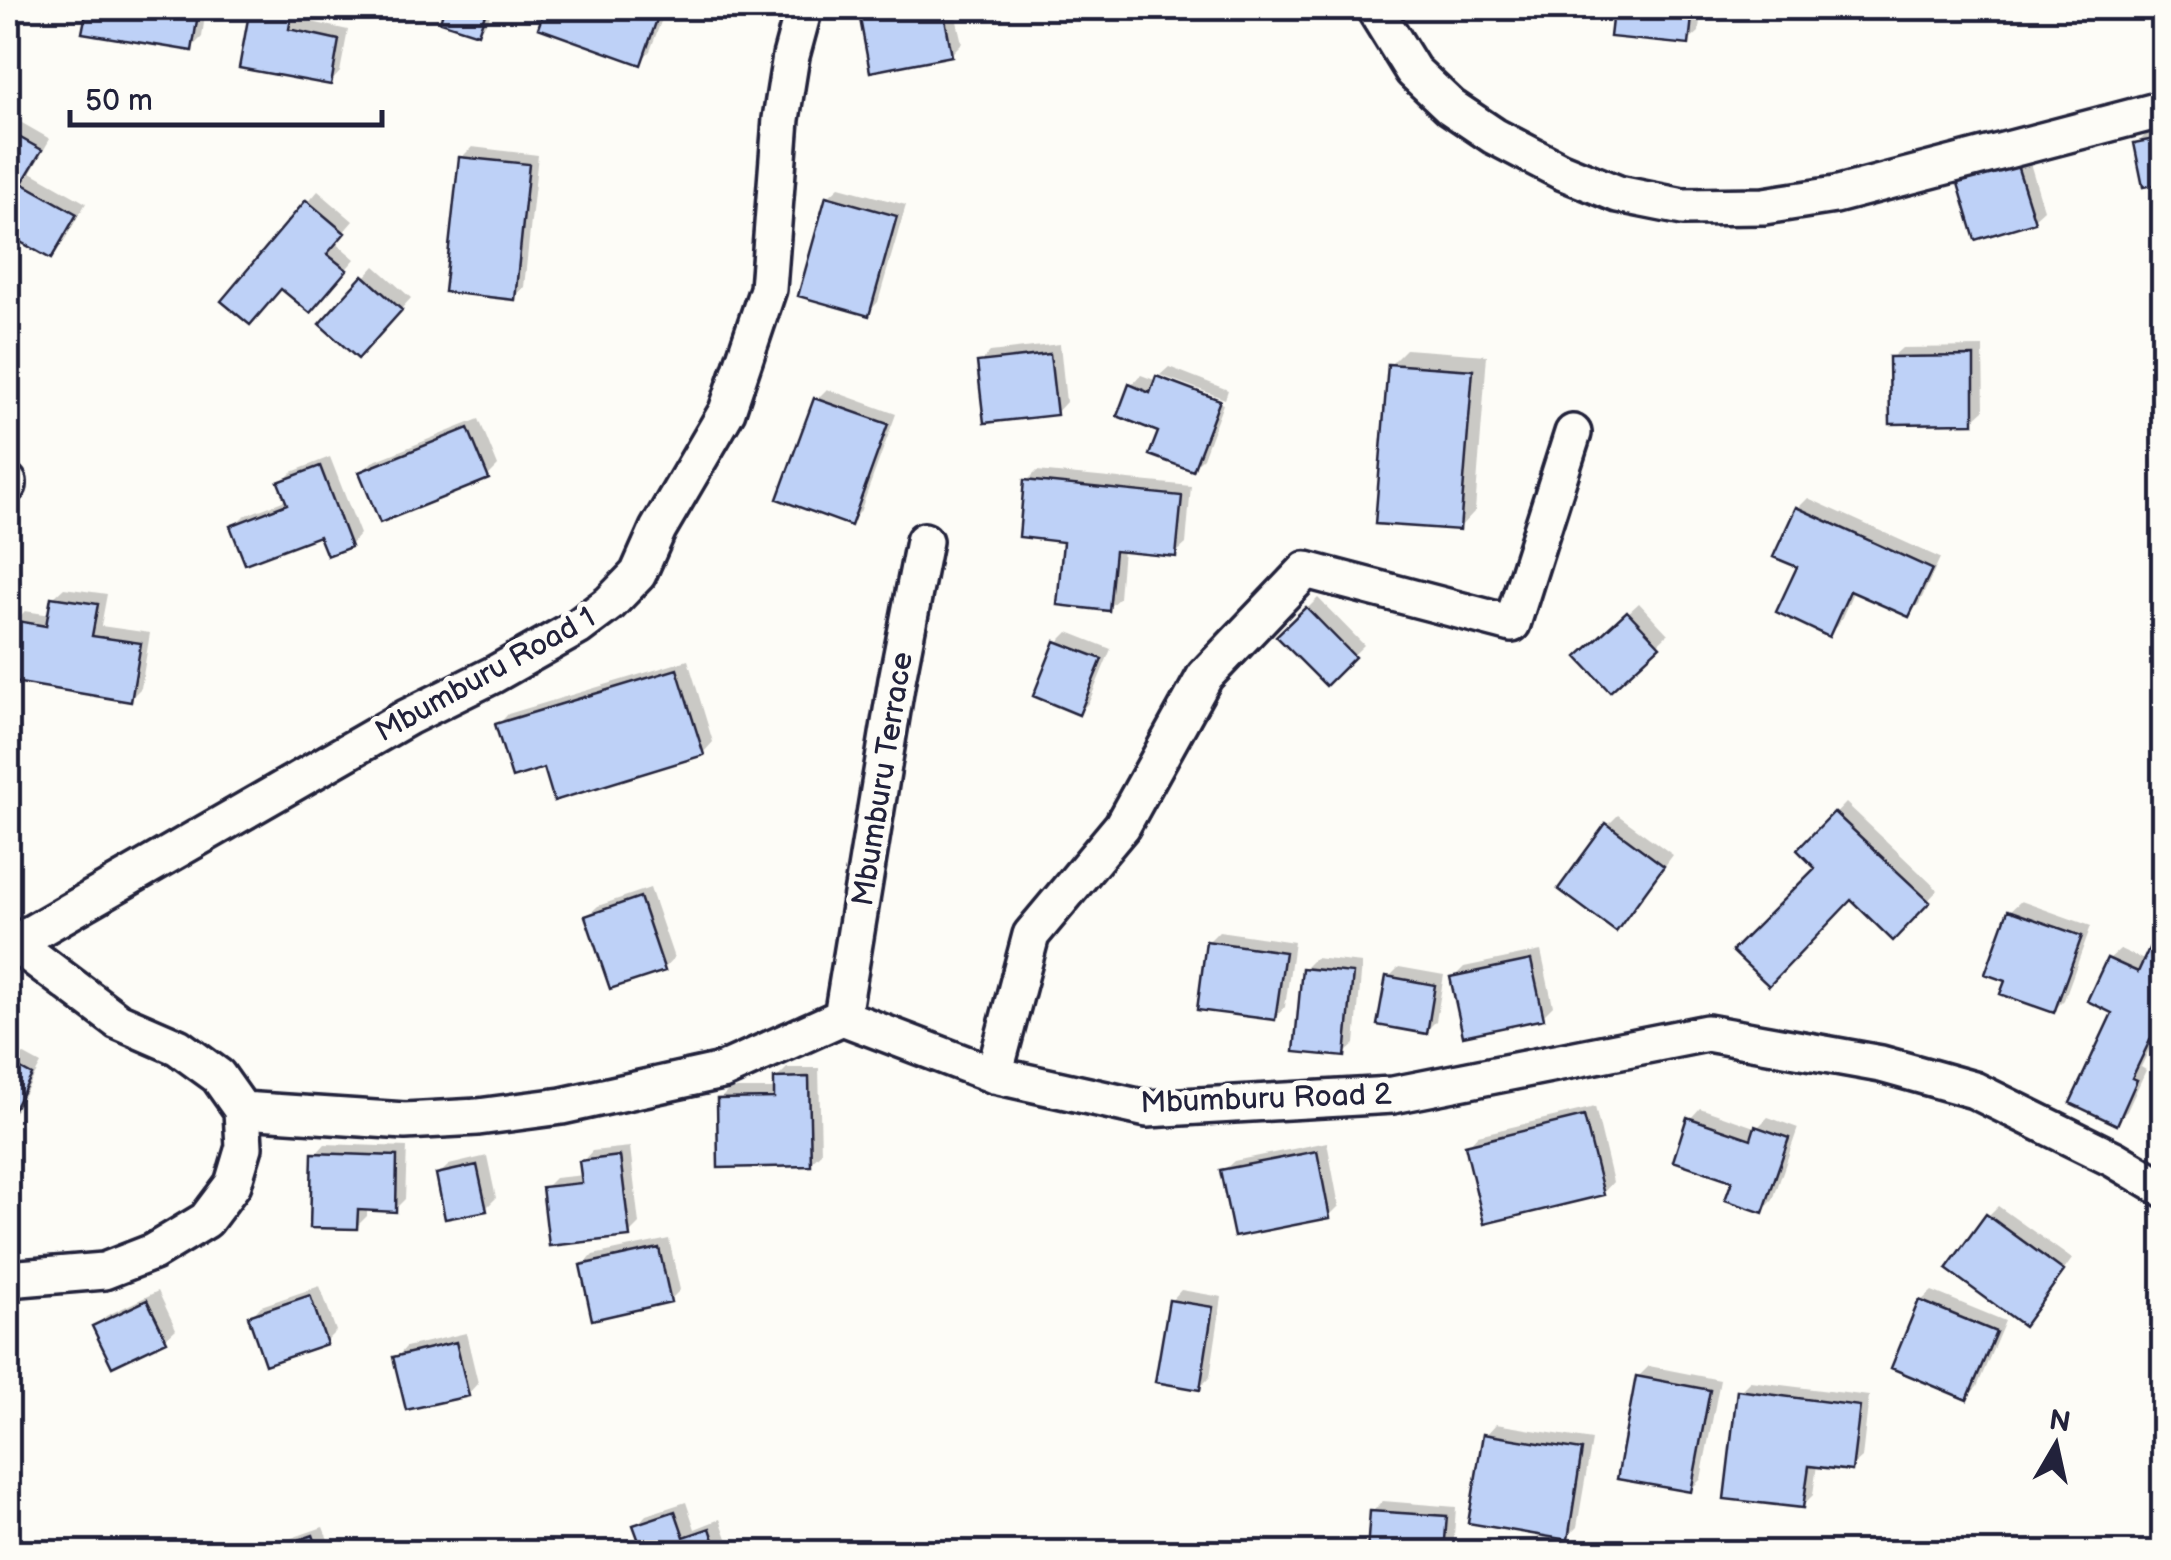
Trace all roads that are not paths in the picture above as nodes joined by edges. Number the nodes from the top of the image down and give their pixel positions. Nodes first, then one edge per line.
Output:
1 (804, 8) edge
2 (1374, 8) edge
3 (2164, 109) edge
4 (1573, 433) dead end
5 (924, 542) dead end
6 (10, 941) edge
7 (842, 1017) junction
8 (994, 1076) junction
9 (242, 1110) junction
10 (2164, 1189) edge
11 (8, 1279) edge

1 - 6 street, Mbumburu Road 1
2 - 3 street
4 - 8 street
5 - 7 street, Mbumburu Terrace
6 - 9 street
7 - 8 street, Mbumburu Road 2
7 - 9 street
8 - 10 street, Mbumburu Road 2
9 - 11 street

